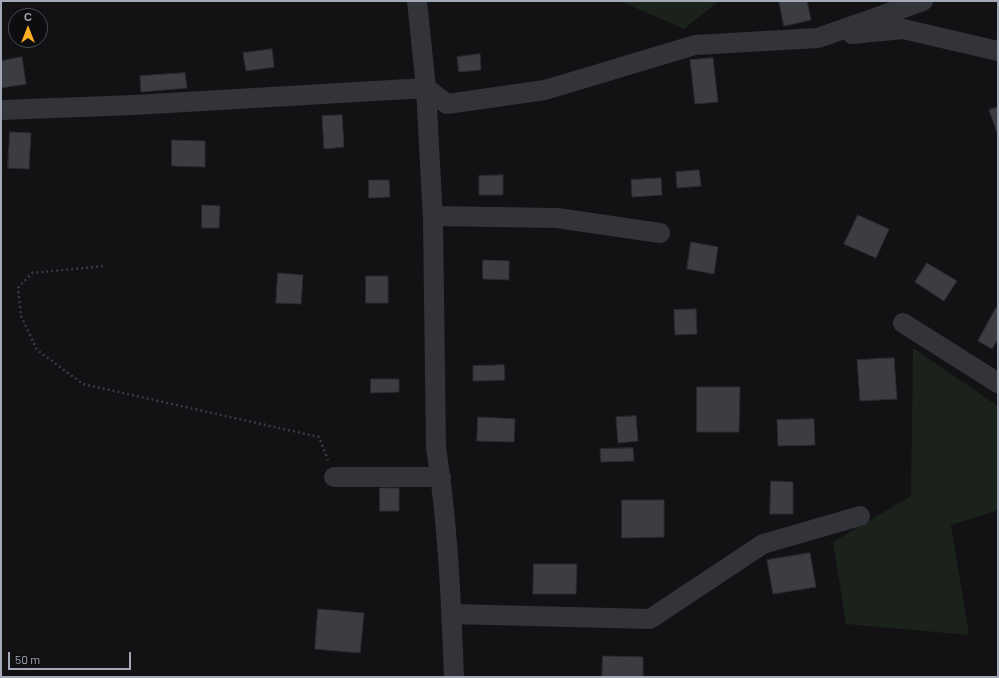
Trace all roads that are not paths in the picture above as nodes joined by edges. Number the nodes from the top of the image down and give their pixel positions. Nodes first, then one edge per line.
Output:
1 (417, 1) edge
2 (924, 1) edge
3 (818, 38) junction
4 (998, 51) edge
5 (426, 88) junction
6 (1, 110) edge
7 (433, 216) junction
8 (660, 233) dead end
9 (903, 323) dead end
10 (998, 383) edge
11 (334, 477) road end
12 (441, 477) junction
13 (860, 516) dead end
14 (452, 614) junction
15 (454, 677) edge

1 - 5 street
2 - 3 street
3 - 4 street
3 - 5 street
5 - 6 street
5 - 7 street
7 - 8 street
7 - 12 street
9 - 10 street
11 - 12 street
12 - 14 street
13 - 14 street
14 - 15 street

